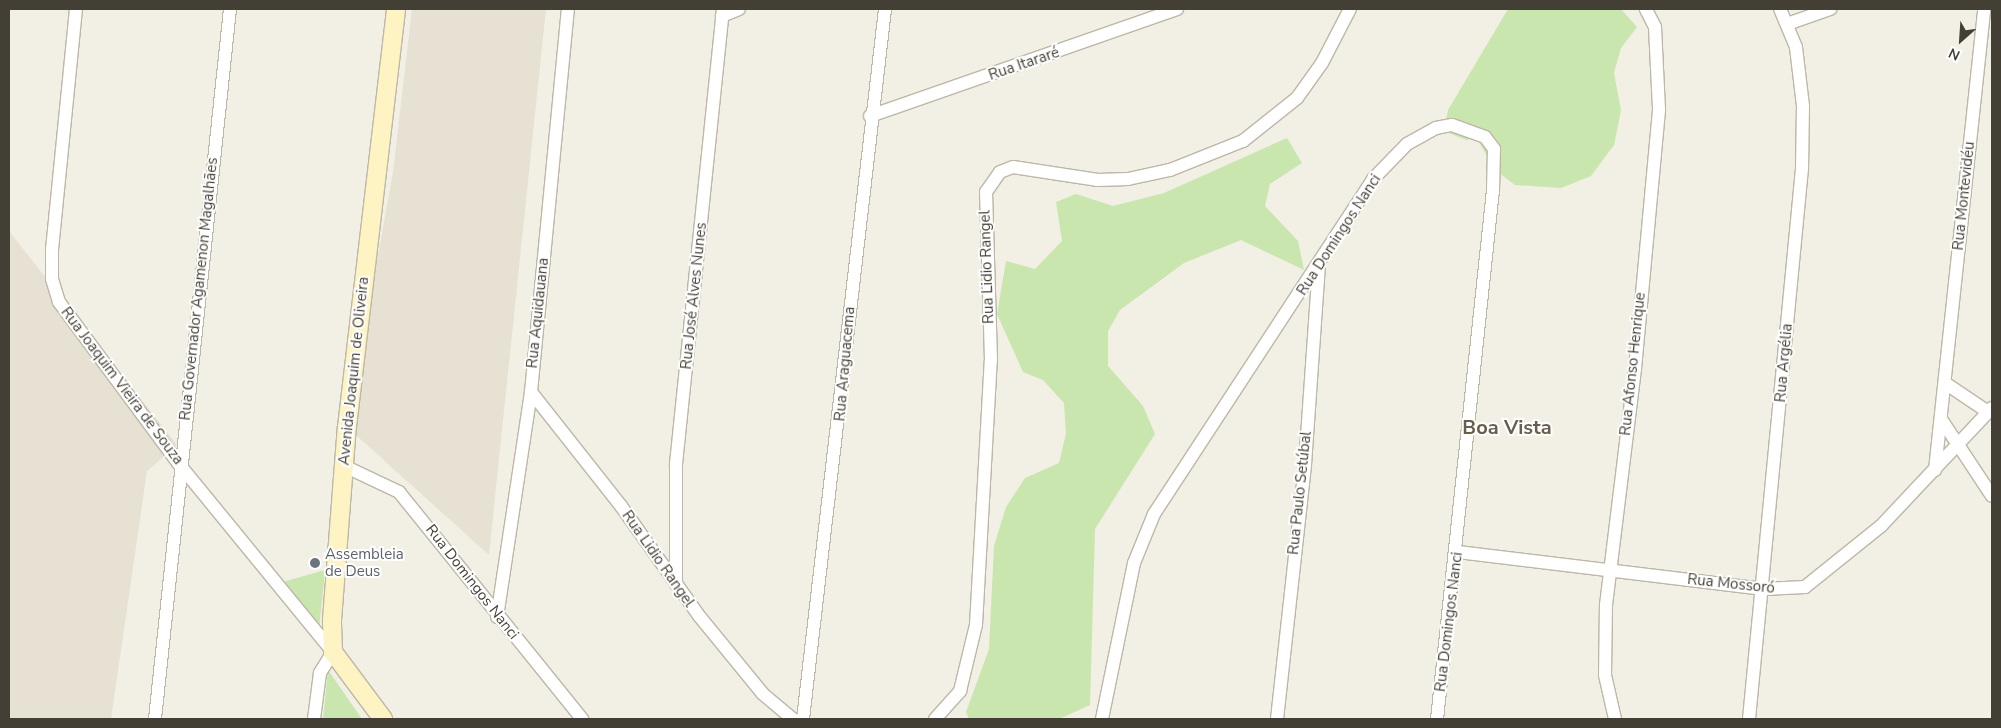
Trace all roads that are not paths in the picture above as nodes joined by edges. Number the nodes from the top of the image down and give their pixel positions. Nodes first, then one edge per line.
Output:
1 (76, 9) edge
2 (230, 9) edge
3 (396, 9) edge
4 (568, 9) edge
5 (739, 9) edge
6 (885, 9) edge
7 (1176, 9) edge
8 (1350, 9) edge
9 (1646, 9) edge
10 (1780, 9) edge
11 (1830, 9) edge
12 (1984, 9) edge
13 (722, 12) edge
14 (1786, 24) junction
15 (870, 116) junction
16 (1319, 266) junction
17 (1945, 383) junction
18 (530, 392) junction
19 (1990, 410) edge
20 (1941, 419) junction
21 (1961, 443) junction
22 (179, 464) junction
23 (344, 466) junction
24 (1935, 470) junction
25 (1992, 496) edge
26 (1458, 552) junction
27 (1610, 569) junction
28 (676, 584) junction
29 (1764, 589) junction
30 (497, 617) junction
31 (333, 652) junction
32 (155, 719) edge
33 (314, 719) edge
34 (382, 719) edge
35 (582, 719) edge
36 (793, 719) edge
37 (803, 719) edge
38 (935, 719) edge
39 (1102, 719) edge
40 (1277, 719) edge
41 (1437, 719) edge
42 (1615, 719) edge
43 (1749, 719) edge

1 - 22 street, Rua Joaquim Vieira de Souza
2 - 22 street, Rua Governador Agamenon Magalhães
3 - 23 main road, Avenida Joaquim de Oliveira
4 - 18 street, Rua Aquidauana
5 - 13 street
6 - 15 street, Rua Araguacema
7 - 15 street, Rua Itararé
8 - 38 street, Rua Lidio Rangel
9 - 27 street, Rua Afonso Henrique
10 - 14 street, Rua Argélia
11 - 14 street
12 - 17 street, Rua Montevidéu
13 - 28 street, Rua José Alves Nunes
14 - 29 street, Rua Argélia
15 - 37 street, Rua Araguacema
16 - 26 street, Rua Domingos Nanci
16 - 39 street, Rua Domingos Nanci
16 - 40 street, Rua Paulo Setúbal
17 - 19 street
17 - 20 street, Rua Montevidéu
18 - 28 street, Rua Lidio Rangel
18 - 30 street, Rua Aquidauana
19 - 21 street, Rua Mossoró
20 - 21 street
20 - 24 street, Rua Montevidéu
21 - 24 street, Rua Mossoró
21 - 25 street
22 - 31 street, Rua Joaquim Vieira de Souza
22 - 32 street, Rua Governador Agamenon Magalhães
23 - 30 street, Rua Domingos Nanci
23 - 31 main road, Avenida Joaquim de Oliveira
24 - 29 street, Rua Mossoró
26 - 27 street, Rua Mossoró
26 - 41 street, Rua Domingos Nanci
27 - 29 street, Rua Mossoró
27 - 42 street, Rua Afonso Henrique
28 - 36 street, Rua Lidio Rangel
29 - 43 street, Rua Argélia
30 - 35 street, Rua Domingos Nanci
31 - 33 street
31 - 34 main road

